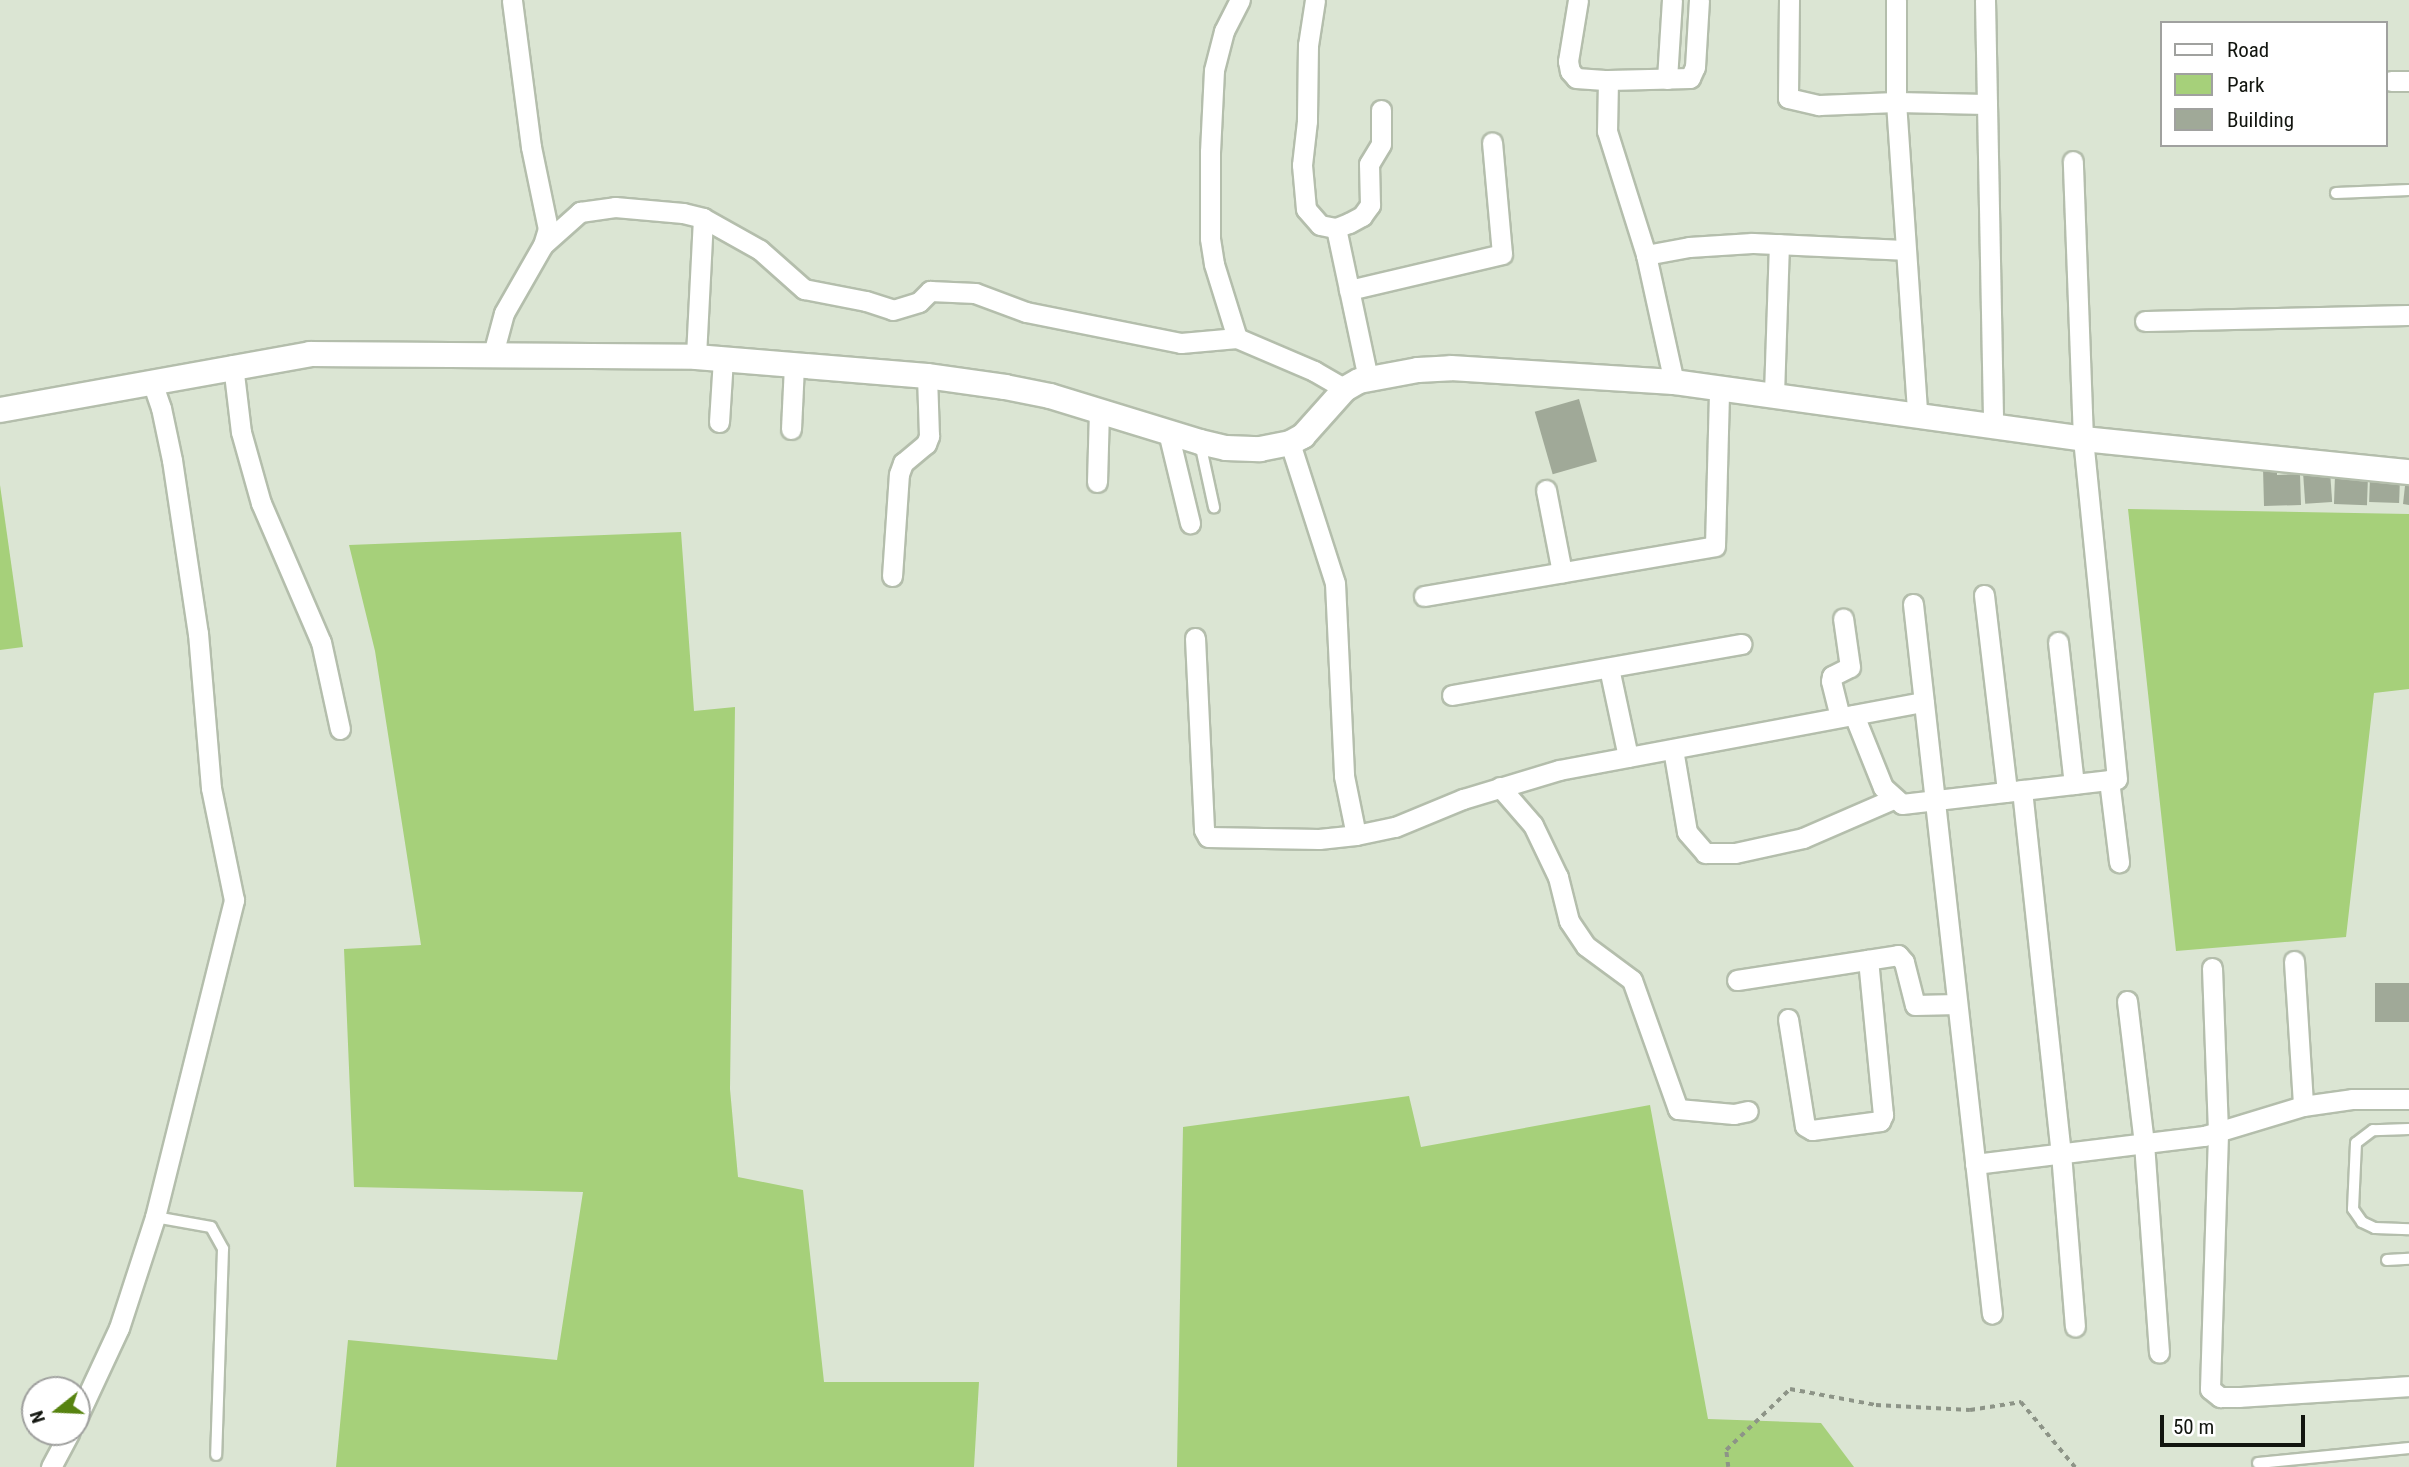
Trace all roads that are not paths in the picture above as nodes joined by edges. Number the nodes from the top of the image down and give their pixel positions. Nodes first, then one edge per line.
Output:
1 (512, 0) edge
2 (1240, 0) edge
3 (1315, 0) edge
4 (1578, 0) edge
5 (1672, 0) edge
6 (1699, 0) edge
7 (1788, 0) edge
8 (1896, 0) edge
9 (1985, 0) edge
10 (1667, 79) junction
11 (1608, 80) junction
12 (1896, 102) junction
13 (1987, 104) junction
14 (1381, 110) dead end
15 (1492, 142) dead end
16 (2073, 161) dead end
17 (2409, 190) edge
18 (2336, 193) dead end
19 (703, 218) junction
20 (1336, 228) junction
21 (1779, 244) junction
22 (543, 245) junction
23 (1905, 250) junction
24 (1646, 255) junction
25 (1349, 290) junction
26 (2409, 316) edge
27 (2145, 321) dead end
28 (1237, 338) junction
29 (493, 354) junction
30 (696, 357) junction
31 (723, 359) junction
32 (233, 365) junction
33 (794, 365) junction
34 (927, 376) junction
35 (1368, 378) junction
36 (152, 382) junction
37 (1674, 382) junction
38 (1719, 388) junction
39 (1345, 389) junction
40 (1774, 394) junction
41 (0, 410) edge
42 (1099, 411) junction
43 (1917, 414) junction
44 (719, 422) dead end
45 (1993, 425) junction
46 (792, 429) dead end
47 (1168, 432) junction
48 (2083, 439) junction
49 (1200, 442) junction
50 (1290, 443) junction
51 (2409, 472) edge
52 (1097, 482) dead end
53 (1546, 490) dead end
54 (1214, 507) dead end
55 (1190, 523) dead end
56 (1562, 572) junction
57 (892, 576) dead end
58 (1424, 596) dead end
59 (1984, 596) dead end
60 (1913, 604) dead end
61 (1843, 618) dead end
62 (1195, 638) dead end
63 (2058, 642) dead end
64 (1742, 644) dead end
65 (1609, 667) junction
66 (1452, 695) dead end
67 (1924, 702) junction
68 (1847, 716) junction
69 (340, 729) dead end
70 (1673, 749) junction
71 (1628, 757) junction
72 (2109, 780) junction
73 (2074, 784) junction
74 (1500, 787) junction
75 (2014, 791) junction
76 (1893, 799) junction
77 (1936, 802) junction
78 (1356, 835) junction
79 (2119, 862) dead end
80 (1868, 960) junction
81 (2294, 961) dead end
82 (2212, 968) dead end
83 (1737, 980) dead end
84 (2127, 1001) dead end
85 (1957, 1004) junction
86 (1788, 1019) dead end
87 (2409, 1099) edge
88 (2303, 1106) junction
89 (1748, 1111) dead end
90 (2409, 1129) edge
91 (2218, 1134) junction
92 (2144, 1143) junction
93 (2061, 1153) junction
94 (1975, 1164) junction
95 (155, 1217) junction
96 (2409, 1228) edge
97 (2409, 1259) edge
98 (2387, 1260) dead end
99 (1992, 1314) dead end
100 (2075, 1326) dead end
101 (2159, 1352) dead end
102 (2409, 1386) edge
103 (91, 1387) edge
104 (62, 1446) edge
105 (2409, 1448) edge
106 (216, 1455) dead end
107 (2258, 1463) dead end
108 (51, 1467) edge

1 - 22 street
2 - 28 street
3 - 20 street
4 - 11 street
5 - 10 street
6 - 10 street
7 - 12 street
8 - 12 street
9 - 13 street
10 - 11 street
11 - 24 street
12 - 13 street
12 - 23 street
13 - 45 street
14 - 20 street
15 - 25 street
16 - 48 street
17 - 18 lane
19 - 22 street
19 - 28 street
19 - 30 street
20 - 25 street
21 - 23 street
21 - 24 street
21 - 40 street
22 - 29 street
23 - 43 street
24 - 37 street
25 - 35 street
26 - 27 street
28 - 39 street
29 - 30 street
29 - 32 street
30 - 31 street
31 - 33 street
31 - 44 street
32 - 36 street
32 - 69 street
33 - 34 street
33 - 46 street
34 - 42 street
34 - 57 street
35 - 37 street
35 - 39 street
36 - 41 street
36 - 95 street
37 - 38 street
38 - 40 street
38 - 56 street
39 - 50 street
40 - 43 street
42 - 47 street
42 - 52 street
43 - 45 street
45 - 48 street
47 - 49 street
47 - 55 street
48 - 51 street
48 - 72 street
49 - 50 street
49 - 54 lane
50 - 78 street
53 - 56 street
56 - 58 street
59 - 75 street
60 - 67 street
61 - 68 street
62 - 78 street
63 - 73 street
64 - 65 street
65 - 66 street
65 - 71 street
67 - 68 street
67 - 77 street
68 - 70 street
68 - 76 street
70 - 71 street
70 - 76 street
71 - 74 street
72 - 73 street
72 - 79 street
73 - 75 street
74 - 78 street
74 - 89 street
75 - 77 street
75 - 93 street
76 - 77 street
77 - 85 street
80 - 83 street
80 - 85 street
80 - 86 street
81 - 88 street
82 - 91 street
84 - 92 street
85 - 94 street
87 - 88 street
88 - 91 street
90 - 96 lane
91 - 92 street
91 - 102 street
92 - 93 street
92 - 101 street
93 - 94 street
93 - 100 street
94 - 99 street
95 - 103 street
95 - 106 lane
97 - 98 lane
104 - 108 street
105 - 107 lane

